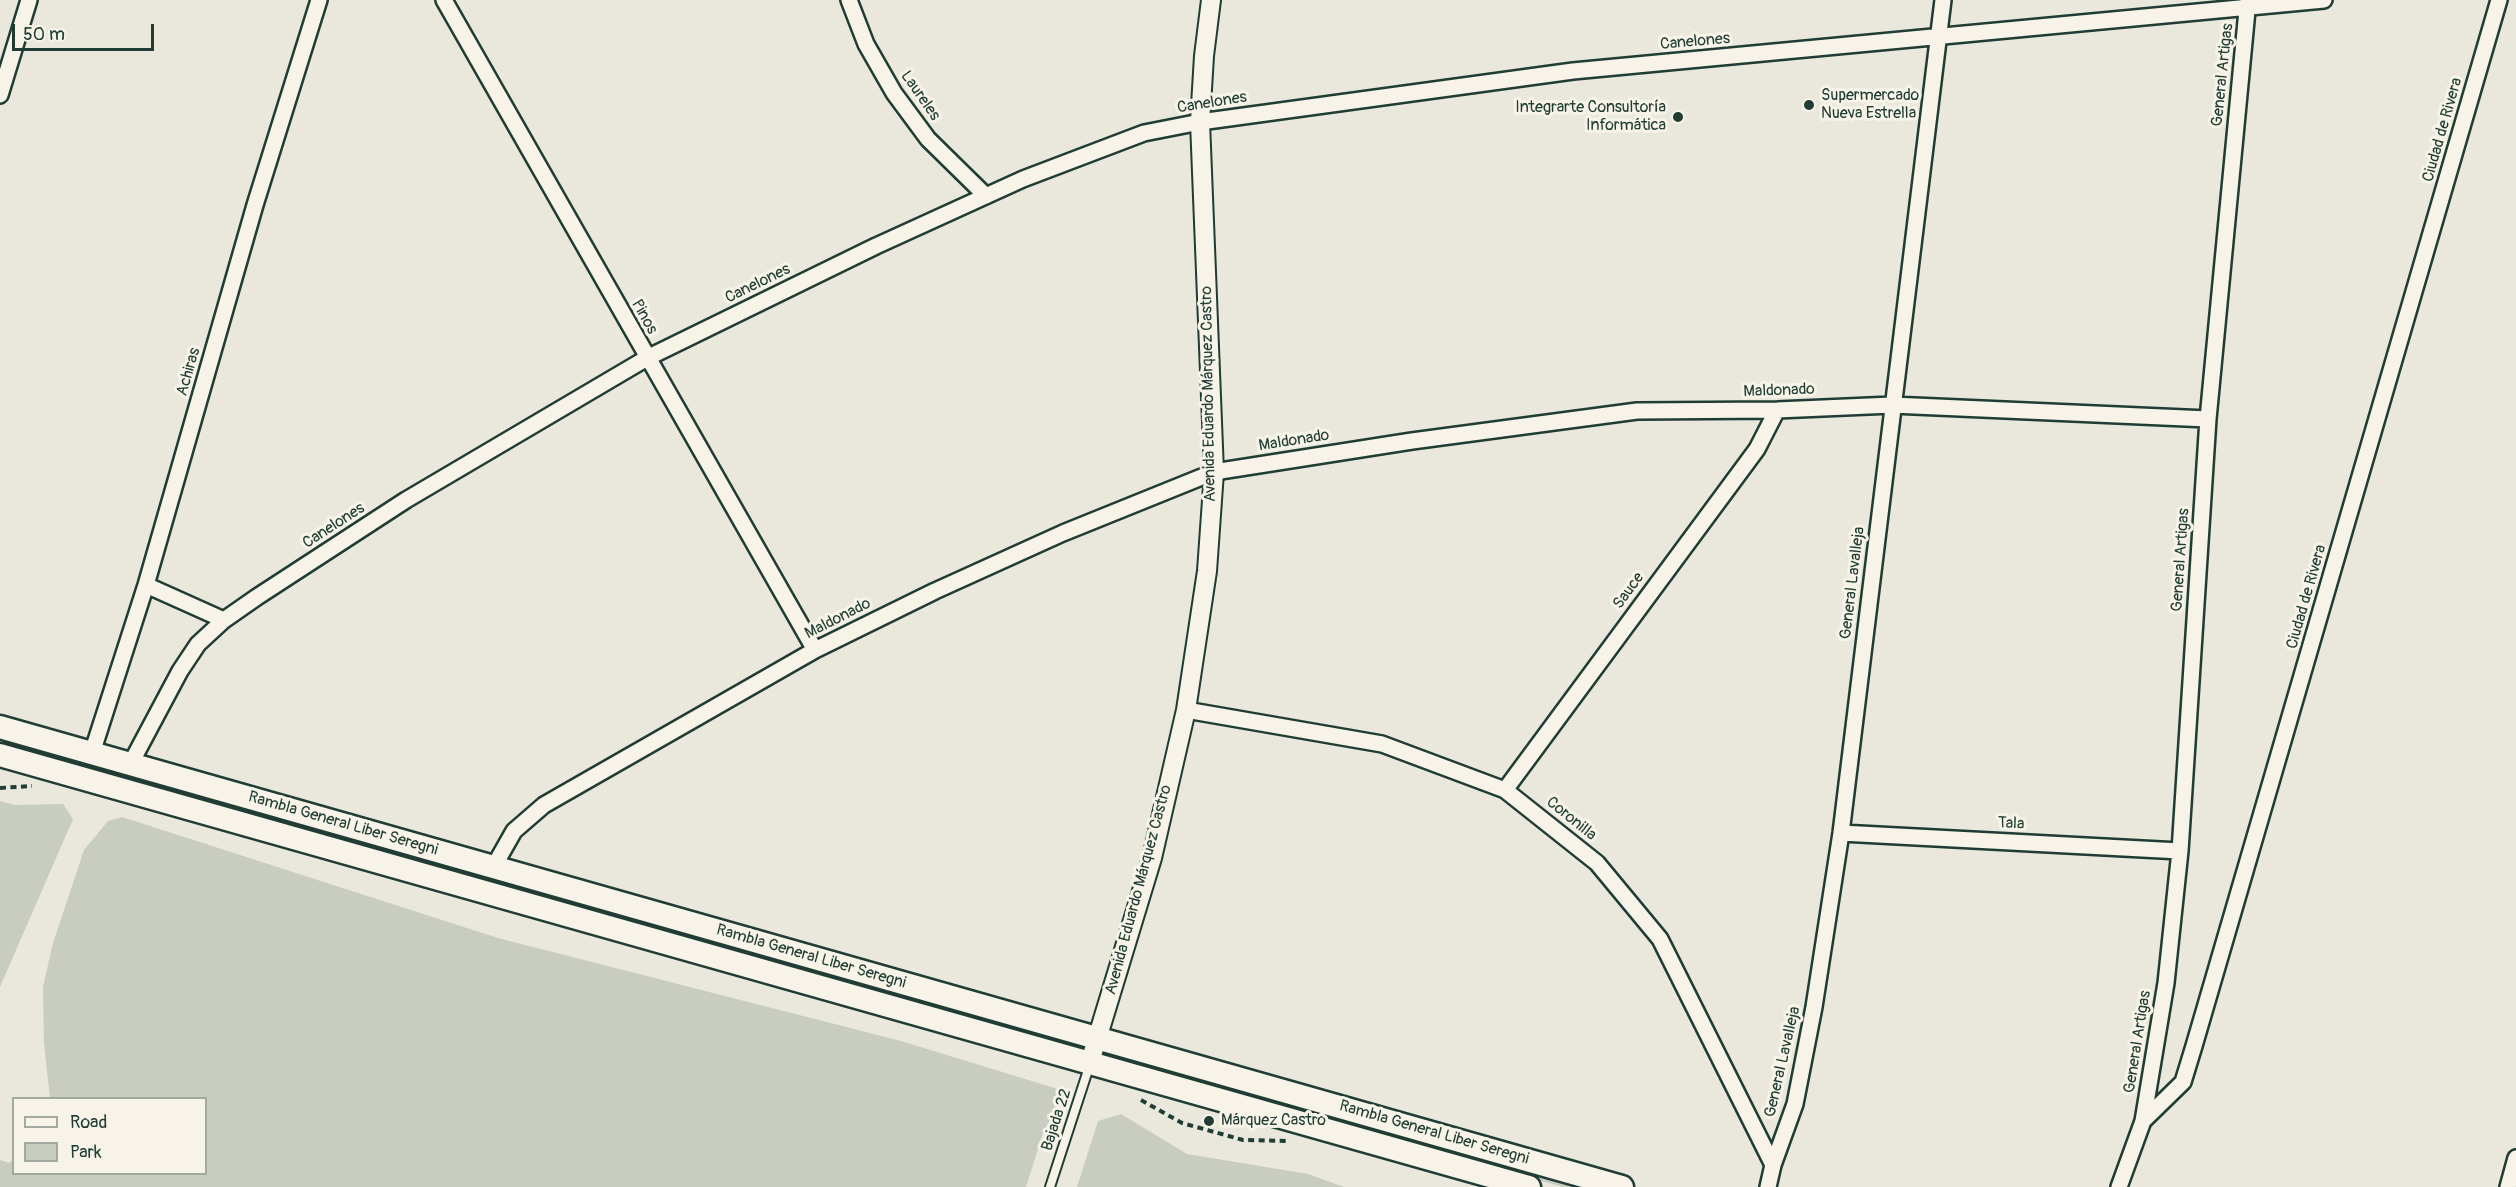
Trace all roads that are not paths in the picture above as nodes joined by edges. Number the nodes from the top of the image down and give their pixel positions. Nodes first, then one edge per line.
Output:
1 (29, 0) edge
2 (319, 0) edge
3 (444, 0) edge
4 (849, 0) edge
5 (1211, 0) edge
6 (1943, 0) edge
7 (2324, 0) edge
8 (2499, 0) edge
9 (2248, 3) edge
10 (1937, 36) junction
11 (0, 94) edge
12 (1200, 122) junction
13 (986, 196) junction
14 (647, 358) junction
15 (1892, 405) junction
16 (1777, 410) junction
17 (2208, 419) junction
18 (1214, 472) junction
19 (146, 585) junction
20 (225, 620) junction
21 (815, 650) junction
22 (1186, 710) junction
23 (0, 727) edge
24 (92, 753) junction
25 (0, 754) edge
26 (131, 763) junction
27 (1505, 790) junction
28 (1841, 833) junction
29 (2180, 851) junction
30 (493, 868) junction
31 (1098, 1037) junction
32 (1090, 1062) junction
33 (2143, 1121) junction
34 (2516, 1158) edge
35 (1773, 1165) junction
36 (1050, 1187) edge
37 (1529, 1187) edge
38 (1622, 1187) edge
39 (1768, 1187) edge
40 (2119, 1187) edge
41 (2508, 1187) edge

1 - 11 street
2 - 19 street, Achiras
3 - 14 street, Pinos
4 - 13 street, Laureles
5 - 12 street, Avenida Eduardo Márquez Castro
6 - 10 street, General Lavalleja
7 - 9 street, Canelones
8 - 33 street, Ciudad de Rivera
9 - 10 street, Canelones
9 - 17 street, General Artigas
10 - 12 street, Canelones
10 - 15 street, General Lavalleja
12 - 13 street, Canelones
12 - 18 street, Avenida Eduardo Márquez Castro
13 - 14 street, Canelones
14 - 20 street, Canelones
14 - 21 street, Pinos
15 - 16 street, Maldonado
15 - 17 street, Maldonado
15 - 28 street, General Lavalleja
16 - 18 street, Maldonado
16 - 27 street, Sauce
17 - 29 street, General Artigas
18 - 21 street, Maldonado
18 - 22 street, Avenida Eduardo Márquez Castro
19 - 20 street
19 - 24 street, Achiras
20 - 26 street, Canelones
21 - 30 street, Maldonado
22 - 27 street, Coronilla
22 - 31 street, Avenida Eduardo Márquez Castro
23 - 24 main road, Rambla General Liber Seregni
24 - 26 main road, Rambla General Liber Seregni
25 - 32 main road, Rambla General Liber Seregni
26 - 30 main road, Rambla General Liber Seregni
27 - 35 street, Coronilla
28 - 29 street, Tala
28 - 35 street, General Lavalleja
29 - 33 street, General Artigas
30 - 31 main road, Rambla General Liber Seregni
31 - 32 street, Avenida Eduardo Márquez Castro
31 - 38 main road, Rambla General Liber Seregni
32 - 36 lane, Bajada 22
32 - 37 main road, Rambla General Liber Seregni
33 - 40 street, Ciudad de Rivera
34 - 41 street
35 - 39 street, General Lavalleja

